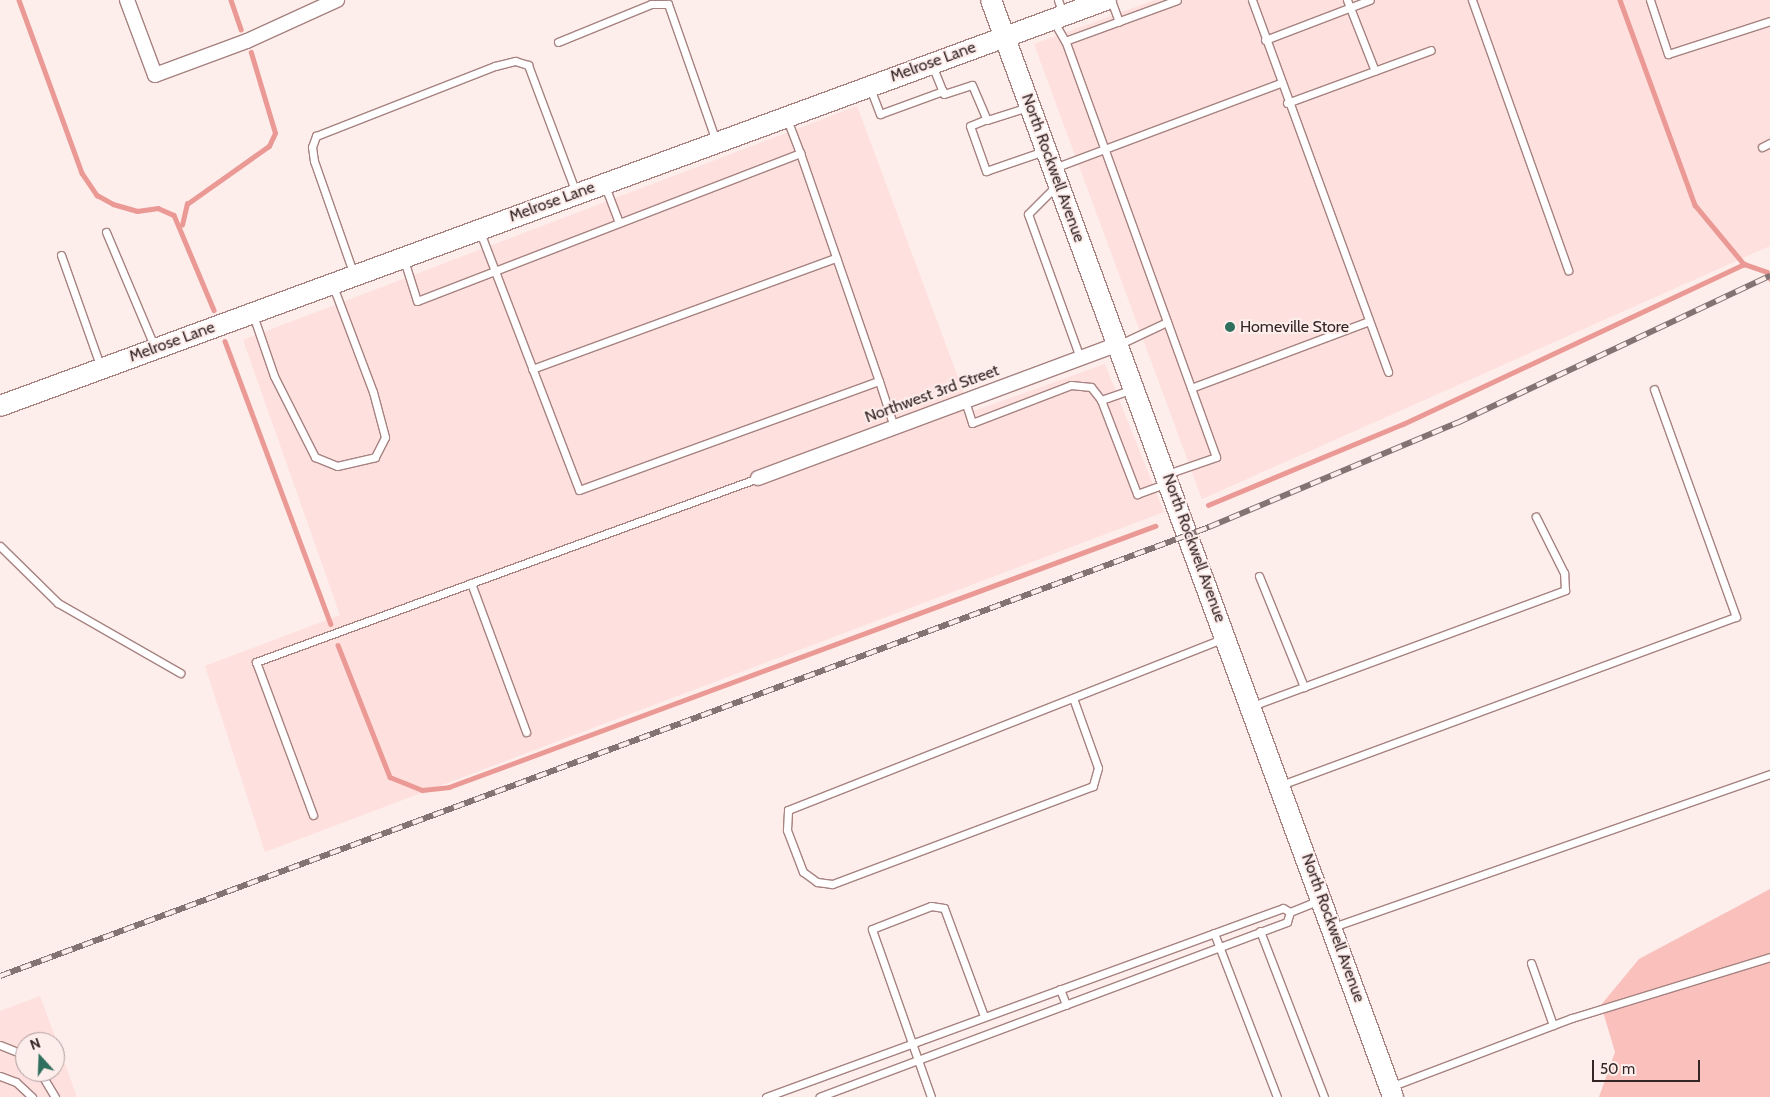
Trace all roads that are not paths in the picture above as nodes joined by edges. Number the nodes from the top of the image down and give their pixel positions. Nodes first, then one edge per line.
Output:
1 (127, 0) edge
2 (337, 0) edge
3 (991, 0) edge
4 (1106, 0) edge
5 (1111, 0) edge
6 (1177, 0) edge
7 (1252, 0) edge
8 (1346, 0) edge
9 (1370, 0) edge
10 (1472, 0) edge
11 (1650, 0) edge
12 (1350, 8) junction
13 (1058, 12) edge
14 (1770, 20) edge
15 (1118, 22) junction
16 (1004, 36) junction
17 (1265, 40) junction
18 (1065, 41) junction
19 (558, 42) dead end
20 (1431, 50) dead end
21 (931, 63) junction
22 (1375, 71) junction
23 (1280, 83) junction
24 (869, 85) junction
25 (943, 90) junction
26 (1287, 103) junction
27 (1030, 106) junction
28 (786, 116) junction
29 (987, 119) junction
30 (716, 142) junction
31 (1770, 143) edge
32 (1762, 146) dead end
33 (1103, 148) junction
34 (1046, 150) junction
35 (800, 153) junction
36 (1056, 176) junction
37 (604, 183) junction
38 (576, 193) junction
39 (619, 222) junction
40 (479, 229) junction
41 (106, 232) dead end
42 (61, 254) dead end
43 (403, 257) junction
44 (836, 258) junction
45 (1568, 270) dead end
46 (494, 271) junction
47 (355, 275) junction
48 (332, 284) junction
49 (252, 313) junction
50 (1369, 321) junction
51 (1167, 322) junction
52 (1119, 344) junction
53 (156, 348) junction
54 (1080, 358) junction
55 (102, 369) junction
56 (532, 369) junction
57 (1388, 372) dead end
58 (879, 381) junction
59 (1135, 388) junction
60 (1191, 388) junction
61 (1654, 389) dead end
62 (1101, 400) junction
63 (965, 401) junction
64 (0, 406) edge
65 (894, 427) junction
66 (758, 478) joint
67 (1169, 479) junction
68 (1536, 517) dead end
69 (0, 546) edge
70 (1259, 576) dead end
71 (471, 583) junction
72 (1226, 637) junction
73 (180, 672) dead end
74 (1304, 687) junction
75 (1073, 698) junction
76 (1252, 706) junction
77 (526, 732) dead end
78 (1770, 774) edge
79 (1281, 785) junction
80 (313, 815) dead end
81 (1322, 899) junction
82 (1290, 912) junction
83 (1332, 927) junction
84 (1260, 931) junction
85 (1214, 933) junction
86 (1219, 946) junction
87 (1770, 957) edge
88 (1531, 963) dead end
89 (1060, 989) junction
90 (1066, 1005) junction
91 (984, 1016) junction
92 (1553, 1025) junction
93 (912, 1044) junction
94 (0, 1045) edge
95 (15, 1051) edge
96 (918, 1060) junction
97 (0, 1076) edge
98 (46, 1082) edge
99 (841, 1093) edge
100 (1392, 1094) edge
101 (32, 1097) edge
102 (55, 1097) edge
103 (766, 1097) edge
104 (820, 1097) edge
105 (931, 1097) edge
106 (1278, 1097) edge
107 (1324, 1097) edge

1 - 2 street
3 - 16 street, North Rockwell Avenue
4 - 13 street, Melrose Lane
5 - 15 lane
6 - 15 lane
7 - 17 lane
8 - 12 lane
9 - 12 lane
10 - 45 lane
11 - 14 lane
12 - 17 lane
12 - 22 lane
13 - 16 street, Melrose Lane
13 - 18 lane
15 - 18 lane
16 - 21 street, Melrose Lane
16 - 27 street, North Rockwell Avenue
17 - 23 lane
18 - 33 lane
19 - 30 lane
20 - 22 lane
21 - 24 street, Melrose Lane
21 - 25 lane
22 - 26 lane
23 - 26 lane
23 - 33 lane
24 - 25 lane
24 - 28 street, Melrose Lane
25 - 29 lane
26 - 50 lane
27 - 29 lane
27 - 34 street, North Rockwell Avenue
28 - 30 street, Melrose Lane
28 - 35 lane
29 - 34 lane
30 - 37 street, Melrose Lane
31 - 32 lane
33 - 36 lane
33 - 51 lane
34 - 36 street, North Rockwell Avenue
35 - 39 lane
35 - 44 lane
36 - 52 street, North Rockwell Avenue
36 - 54 lane
37 - 38 street, Melrose Lane
37 - 39 lane
38 - 40 street, Melrose Lane
38 - 47 lane
39 - 46 lane
40 - 43 street, Melrose Lane
40 - 46 lane
41 - 53 lane
42 - 55 lane
43 - 46 lane
43 - 47 street, Melrose Lane
44 - 56 lane
44 - 58 lane
46 - 56 lane
47 - 48 street, Melrose Lane
48 - 49 street, Melrose Lane
48 - 49 lane
49 - 53 street, Melrose Lane
50 - 57 lane
50 - 60 lane
51 - 52 lane
51 - 60 lane
52 - 54 street, Northwest 3rd Street
52 - 59 street, North Rockwell Avenue
53 - 55 street, Melrose Lane
54 - 63 street, Northwest 3rd Street
55 - 64 street, Melrose Lane
56 - 58 lane
58 - 65 lane
59 - 62 lane
59 - 67 street, North Rockwell Avenue
60 - 67 lane
61 - 79 lane
62 - 63 lane
62 - 67 lane
63 - 65 street, Northwest 3rd Street
65 - 66 street, Northwest 3rd Street
66 - 71 lane
67 - 72 street, North Rockwell Avenue
68 - 74 lane
69 - 73 lane
70 - 74 lane
71 - 77 lane
71 - 80 lane
72 - 75 lane
72 - 76 street, North Rockwell Avenue
74 - 76 lane
75 - 75 lane
76 - 79 street, North Rockwell Avenue
78 - 83 lane
79 - 81 street, North Rockwell Avenue
81 - 82 lane
81 - 83 street, North Rockwell Avenue
82 - 84 lane
82 - 85 lane
83 - 100 street, North Rockwell Avenue
84 - 86 lane
84 - 107 lane
85 - 86 lane
85 - 89 lane
86 - 90 lane
86 - 106 lane
87 - 92 lane
88 - 92 lane
89 - 90 lane
89 - 91 lane
90 - 96 lane
91 - 93 lane
91 - 93 lane
92 - 100 lane
93 - 96 lane
93 - 103 lane
94 - 95 lane
96 - 99 lane
96 - 105 lane
97 - 101 lane
98 - 102 lane
99 - 104 lane

